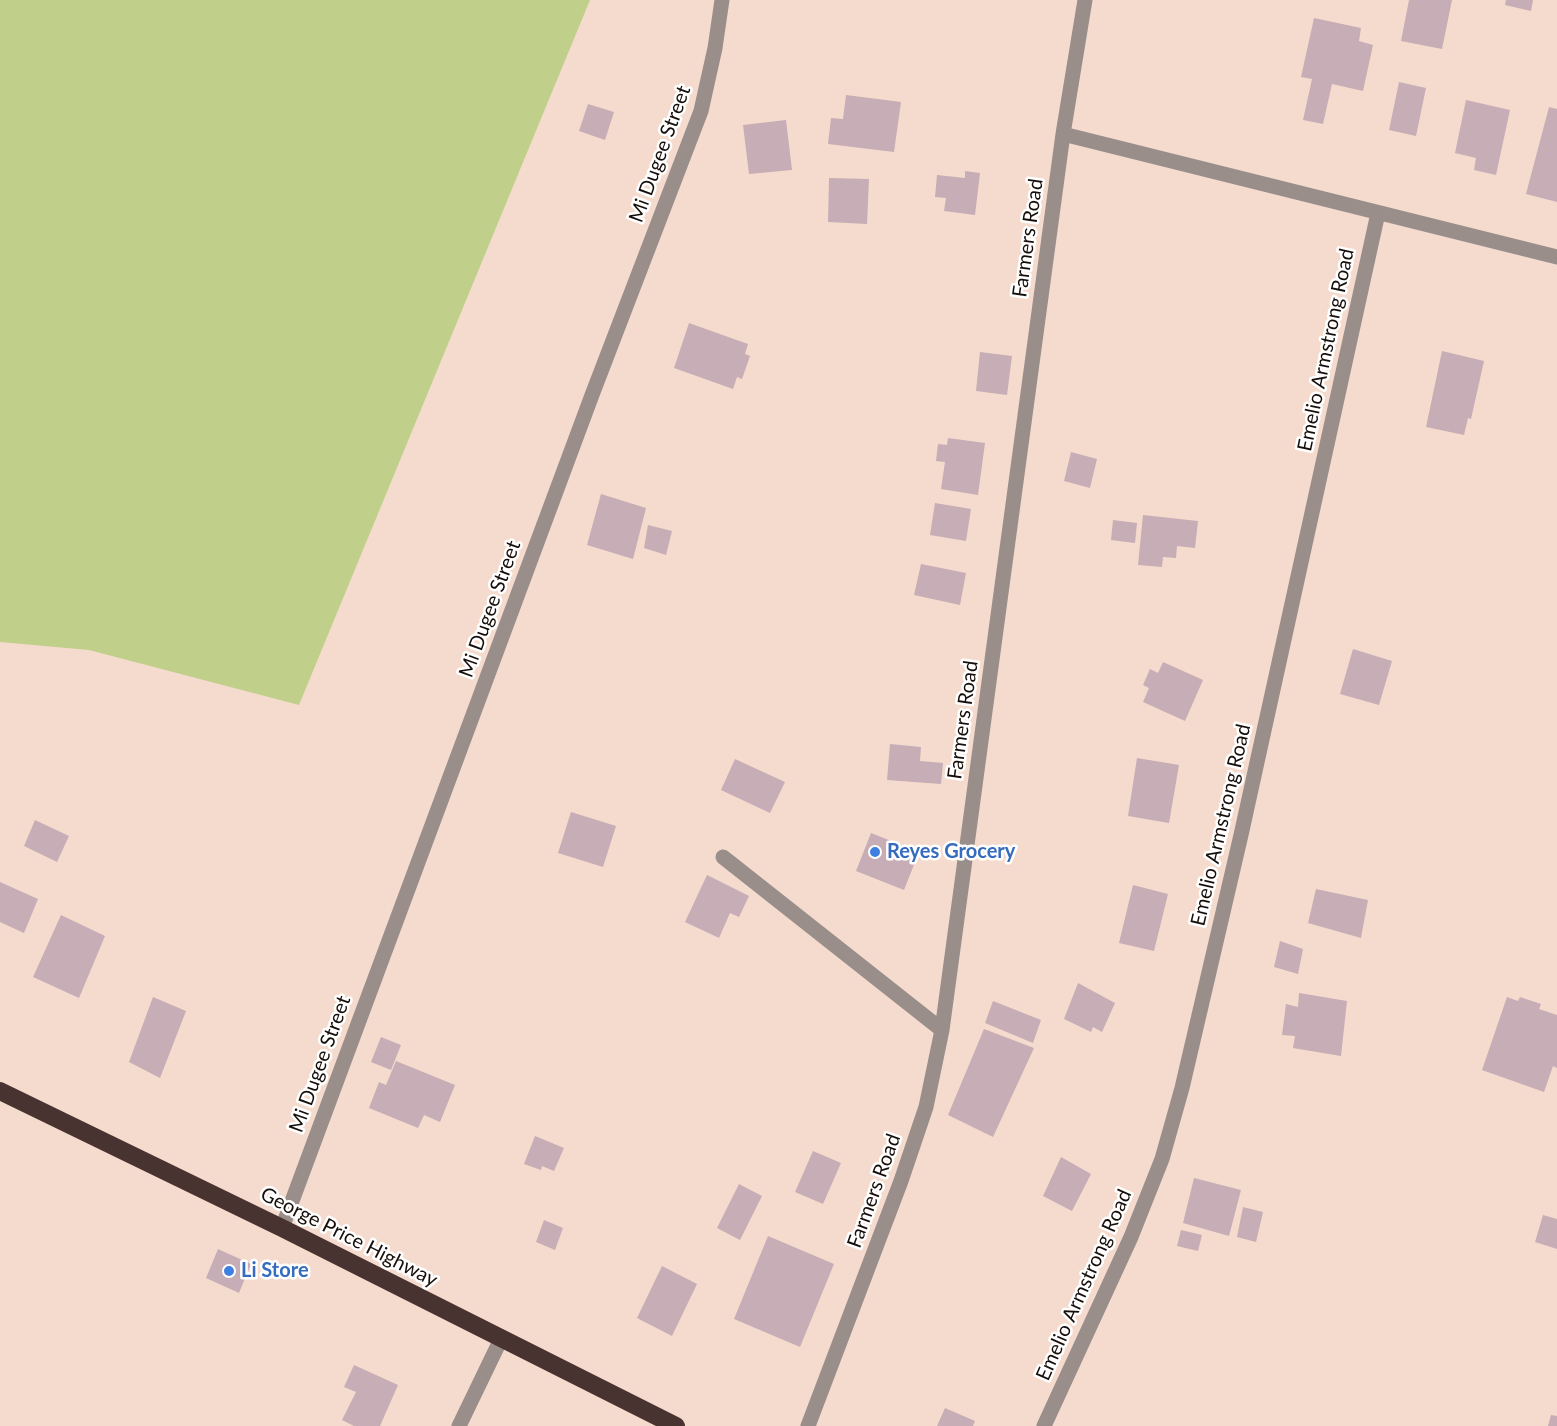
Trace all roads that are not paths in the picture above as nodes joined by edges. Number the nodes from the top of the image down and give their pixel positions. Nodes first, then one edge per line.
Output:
1 (722, 0) edge
2 (1084, 0) edge
3 (1063, 134) junction
4 (1378, 213) junction
5 (1557, 257) edge
6 (723, 857) dead end
7 (942, 1030) junction
8 (0, 1091) edge
9 (282, 1228) junction
10 (501, 1339) junction
11 (459, 1426) edge
12 (676, 1426) edge
13 (808, 1426) edge
14 (1044, 1426) edge

1 - 9 street, Mi Dugee Street
2 - 3 street, Farmers Road
3 - 4 street
3 - 7 street, Farmers Road
4 - 5 street
4 - 14 street, Emelio Armstrong Road
6 - 7 street
7 - 13 street, Farmers Road
8 - 9 highway, George Price Highway
9 - 10 highway, George Price Highway
10 - 11 street
10 - 12 highway, George Price Highway

